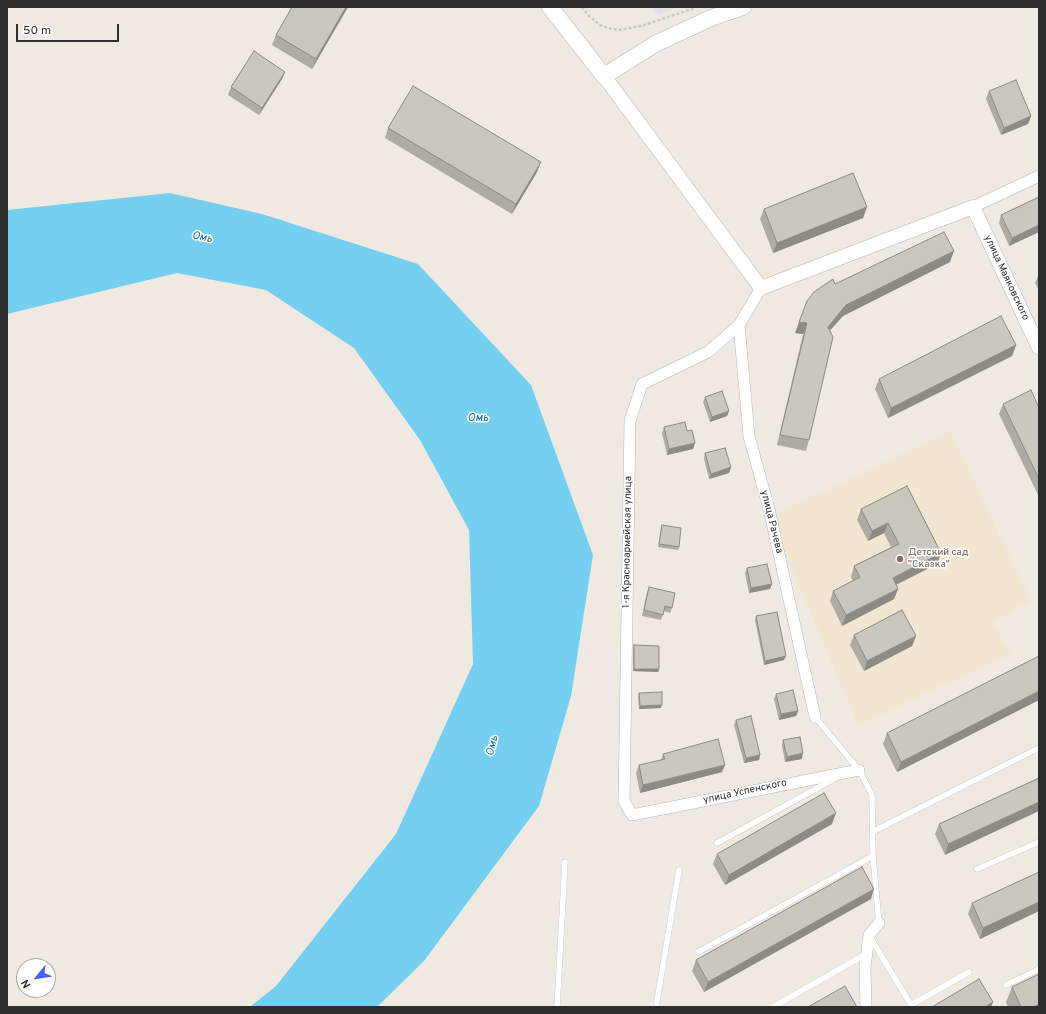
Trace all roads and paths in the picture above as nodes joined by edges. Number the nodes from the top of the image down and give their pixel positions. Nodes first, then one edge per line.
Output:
1 (550, 7) edge
2 (582, 7) edge
3 (697, 7) edge
4 (740, 8) edge
5 (604, 76) junction
6 (1039, 176) edge
7 (973, 207) junction
8 (760, 288) junction
9 (739, 325) junction
10 (1039, 348) edge
11 (815, 717) joint
12 (1039, 748) edge
13 (858, 770) junction
14 (846, 772) junction
15 (632, 815) joint
16 (872, 832) junction
17 (1039, 842) edge
18 (717, 843) dead end
19 (873, 856) junction
20 (565, 862) dead end
21 (678, 870) dead end
22 (977, 870) dead end
23 (879, 923) joint
24 (869, 935) junction
25 (698, 952) dead end
26 (867, 954) junction
27 (1039, 969) edge
28 (969, 972) dead end
29 (1006, 985) dead end
30 (557, 1007) edge
31 (656, 1007) edge
32 (773, 1007) edge
33 (866, 1007) edge

1 - 5 main road
2 - 3 path
4 - 5 main road
5 - 8 street
6 - 7 street
7 - 8 street
7 - 10 street, улица Маяковского
8 - 9 street
9 - 11 street, улица Рачева
9 - 15 street, 1-я Красноармейская улица
11 - 13 lane
12 - 16 lane
13 - 14 street, улица Успенского
13 - 16 lane
14 - 15 street, улица Успенского
14 - 18 lane
16 - 19 lane
17 - 22 lane
19 - 23 lane
19 - 25 lane
20 - 30 lane
21 - 31 lane
23 - 24 street
24 - 26 street
24 - 28 lane
26 - 32 lane
26 - 33 street
27 - 29 lane

